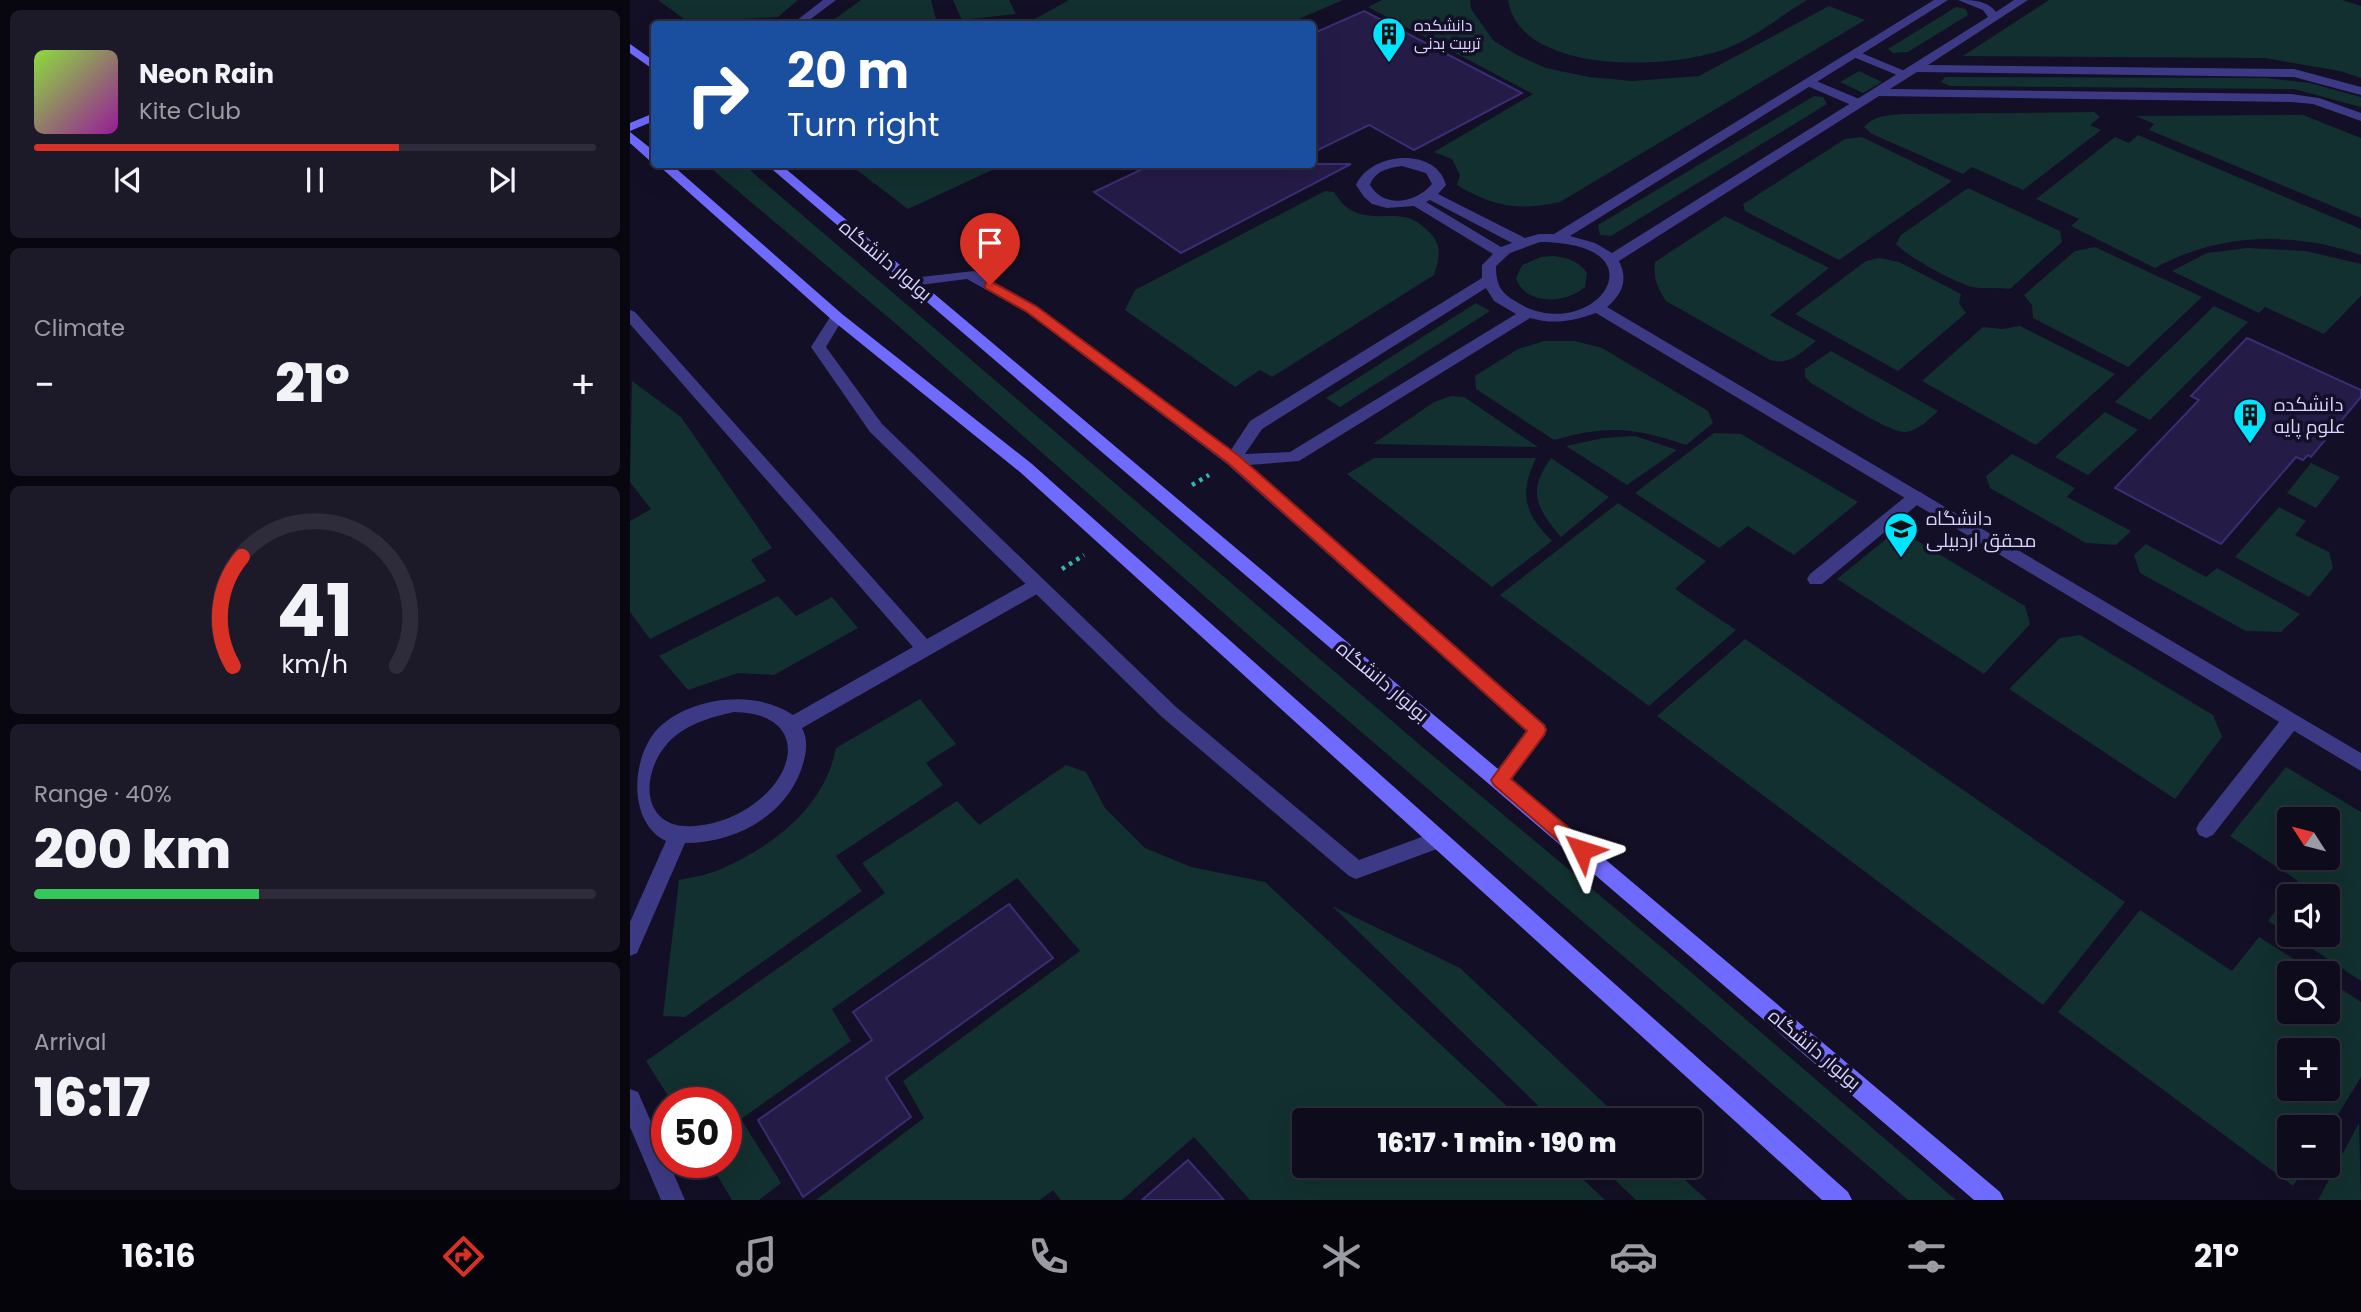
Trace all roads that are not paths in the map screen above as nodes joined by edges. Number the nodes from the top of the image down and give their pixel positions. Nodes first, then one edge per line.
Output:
1 (830, 0) edge
2 (1942, 0) edge
3 (1964, 0) edge
4 (2022, 0) edge
5 (1994, 17) junction
6 (801, 21) edge
7 (630, 47) edge
8 (1855, 54) junction
9 (651, 64) edge
10 (1911, 71) junction
11 (1809, 82) junction
12 (2361, 91) edge
13 (1878, 92) junction
14 (1860, 104) junction
15 (2361, 117) edge
16 (651, 118) edge
17 (630, 127) edge
18 (630, 136) edge
19 (651, 154) edge
20 (668, 168) edge
21 (777, 168) edge
22 (1431, 195) junction
23 (1417, 202) junction
24 (1557, 238) junction
25 (1521, 242) junction
26 (1501, 253) junction
27 (1611, 260) junction
28 (1487, 281) junction
29 (912, 282) junction
30 (1597, 307) junction
31 (1526, 314) junction
32 (630, 315) edge
33 (837, 317) junction
34 (1233, 460) junction
35 (1916, 497) junction
36 (1816, 579) dead end
37 (1038, 585) junction
38 (925, 649) junction
39 (2290, 722) junction
40 (791, 724) junction
41 (2361, 762) edge
42 (1500, 780) junction
43 (2206, 829) dead end
44 (679, 835) junction
45 (1438, 840) junction
46 (630, 946) edge
47 (630, 1100) edge
48 (673, 1200) edge
49 (1840, 1200) edge
50 (1992, 1200) edge

1 - 6 street
2 - 8 street
3 - 5 street
4 - 5 street
5 - 10 street
7 - 9 main road
8 - 10 street
8 - 11 street
10 - 12 street
10 - 13 street
11 - 14 street
11 - 24 street
13 - 14 street
13 - 15 street
14 - 27 street
16 - 17 main road
18 - 19 main road
20 - 33 main road
21 - 29 main road, بولوار دانشگاه
22 - 23 street
22 - 23 street
22 - 25 street
23 - 26 street
24 - 25 street
24 - 27 street
25 - 26 street
26 - 28 street
27 - 30 street
28 - 31 street
28 - 34 street
29 - 34 street
29 - 42 main road, بولوار دانشگاه
30 - 31 street
30 - 35 street
31 - 34 street
32 - 38 street
33 - 37 street
33 - 45 main road
34 - 42 street
35 - 36 street
35 - 39 street
37 - 38 street
37 - 45 street
38 - 40 street
39 - 41 street
39 - 43 street
40 - 44 street
40 - 44 street
42 - 50 main road, بولوار دانشگاه
44 - 46 street
45 - 49 main road
47 - 48 street

